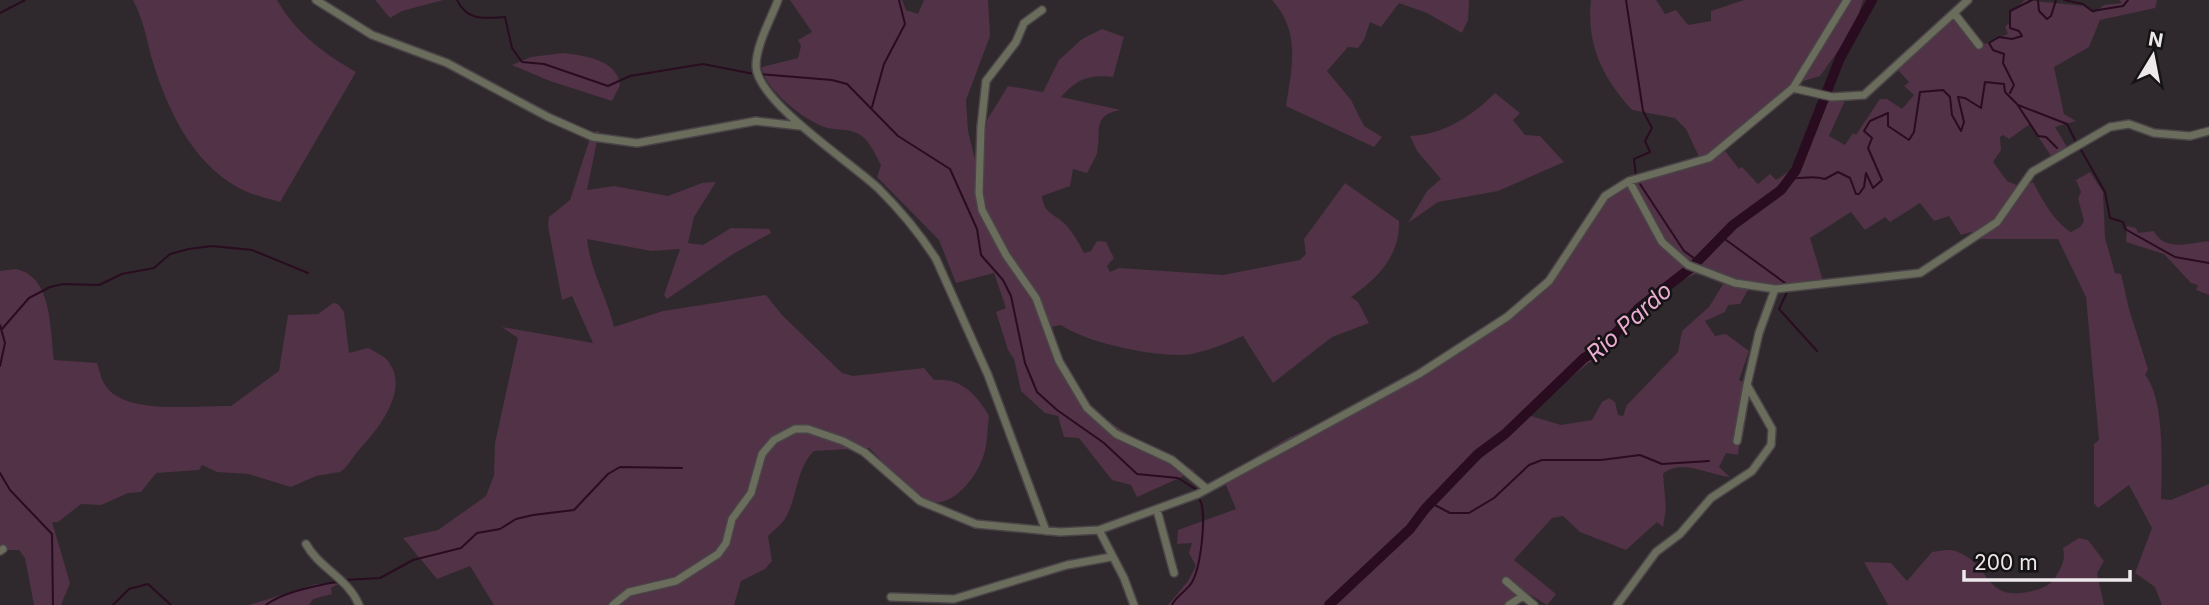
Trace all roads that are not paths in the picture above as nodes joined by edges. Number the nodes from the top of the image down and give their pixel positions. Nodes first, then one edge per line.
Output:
1 (316, 0) edge
2 (778, 0) edge
3 (1847, 0) edge
4 (1968, 0) edge
5 (1042, 10) dead end
6 (1954, 13) junction
7 (1979, 45) dead end
8 (1793, 88) junction
9 (801, 126) junction
10 (2209, 131) edge
11 (1629, 181) junction
12 (1774, 289) junction
13 (1747, 385) junction
14 (1737, 441) dead end
15 (1207, 489) junction
16 (1157, 510) junction
17 (1099, 530) junction
18 (1046, 531) junction
19 (306, 544) dead end
20 (1111, 557) junction
21 (1174, 573) dead end
22 (1506, 581) dead end
23 (1523, 596) junction
24 (891, 597) dead end
25 (359, 605) edge
26 (613, 605) edge
27 (1134, 605) edge
28 (1509, 605) edge
29 (1534, 605) edge
30 (1617, 605) edge

1 - 9 street
2 - 9 street
3 - 8 street
4 - 6 street
5 - 15 street
6 - 7 street
6 - 8 street
8 - 11 street
9 - 18 street
10 - 12 street
11 - 12 street
11 - 15 street
12 - 13 street
13 - 14 street
13 - 30 street
15 - 16 street
16 - 17 street
16 - 21 street
17 - 18 street
17 - 20 street
18 - 26 street
19 - 25 street
20 - 24 street
20 - 27 street
22 - 23 street
23 - 28 street
23 - 29 street

